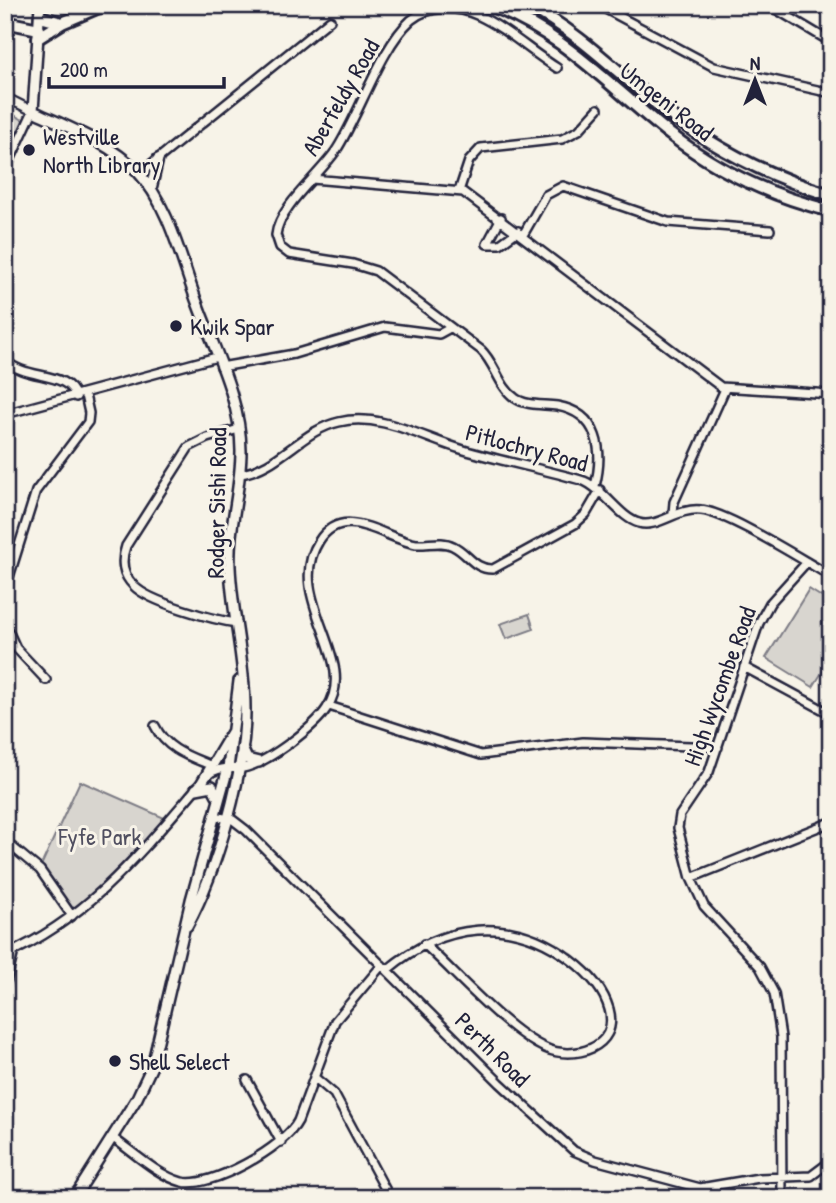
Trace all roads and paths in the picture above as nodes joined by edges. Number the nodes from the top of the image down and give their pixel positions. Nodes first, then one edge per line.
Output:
1 (104, 5) edge
2 (488, 5) edge
3 (527, 5) edge
4 (598, 5) edge
5 (769, 5) edge
6 (330, 20) dead end
7 (5, 22) edge
8 (39, 22) edge
9 (62, 23) junction
10 (831, 42) edge
11 (557, 68) dead end
12 (831, 93) edge
13 (5, 97) edge
14 (598, 109) dead end
15 (33, 111) junction
16 (158, 159) junction
17 (5, 171) edge
18 (139, 174) junction
19 (312, 179) junction
20 (151, 188) junction
21 (459, 191) junction
22 (831, 195) edge
23 (831, 211) edge
24 (501, 218) junction
25 (769, 230) dead end
26 (521, 233) junction
27 (450, 328) junction
28 (5, 360) edge
29 (219, 362) junction
30 (725, 389) junction
31 (831, 394) edge
32 (81, 396) junction
33 (5, 414) edge
34 (239, 429) junction
35 (240, 474) junction
36 (597, 488) junction
37 (673, 513) junction
38 (807, 562) junction
39 (831, 576) edge
40 (5, 590) edge
41 (237, 623) junction
42 (5, 624) edge
43 (744, 667) junction
44 (241, 673) junction
45 (46, 680) dead end
46 (329, 706) junction
47 (831, 714) edge
48 (235, 725) junction
49 (155, 726) dead end
50 (242, 746) junction
51 (718, 747) junction
52 (259, 762) junction
53 (210, 765) junction
54 (233, 768) junction
55 (198, 786) junction
56 (219, 799) junction
57 (215, 816) junction
58 (226, 818) junction
59 (831, 822) edge
60 (5, 841) edge
61 (691, 878) junction
62 (72, 916) junction
63 (187, 926) junction
64 (424, 944) junction
65 (14, 951) junction
66 (5, 955) edge
67 (384, 967) junction
68 (5, 987) edge
69 (314, 1077) junction
70 (247, 1080) dead end
71 (5, 1094) edge
72 (5, 1122) edge
73 (113, 1138) junction
74 (281, 1142) junction
75 (831, 1161) edge
76 (782, 1177) junction
77 (74, 1198) edge
78 (390, 1198) edge
79 (782, 1198) edge

1 - 9 highway
2 - 23 highway, Umgeni Road
3 - 22 highway, Umgeni Road
4 - 12 street
5 - 10 street
6 - 16 street
7 - 8 highway
8 - 9 highway
8 - 9 highway
8 - 15 main road
11 - 19 street, Aberfeldy Road
13 - 15 street, Rodger Sishi Road
14 - 21 street
15 - 17 street
15 - 18 main road, Rodger Sishi Road
16 - 18 street
16 - 20 main road
18 - 20 main road, Rodger Sishi Road
19 - 21 street
19 - 27 street, Aberfeldy Road
20 - 29 main road, Rodger Sishi Road
21 - 24 street
24 - 26 street
24 - 26 street
25 - 26 street
26 - 30 street
27 - 29 street
27 - 36 street, Aberfeldy Road
28 - 32 street
29 - 32 street
29 - 34 main road, Rodger Sishi Road
30 - 31 street
30 - 37 street
32 - 33 street
32 - 40 street
34 - 35 main road, Rodger Sishi Road
34 - 41 street
35 - 36 street, Pitlochry Road
35 - 41 main road, Rodger Sishi Road
36 - 37 street, Pitlochry Road
36 - 46 street, Aberfeldy Road
37 - 38 street, Pitlochry Road
38 - 39 street, Pitlochry Road
38 - 43 street, High Wycombe Road
41 - 44 main road, Rodger Sishi Road
42 - 45 street
43 - 47 street
43 - 51 street, High Wycombe Road
44 - 48 main road, Rodger Sishi Road
44 - 50 main road, Rodger Sishi Road
46 - 51 street
46 - 52 street
48 - 53 main road
48 - 54 main road, Rodger Sishi Road
49 - 53 street
50 - 52 main road
50 - 54 main road, Rodger Sishi Road
51 - 61 street, High Wycombe Road
52 - 54 street
53 - 55 main road
54 - 55 street
54 - 56 main road, Rodger Sishi Road
54 - 58 main road, Rodger Sishi Road
55 - 56 main road
55 - 62 street
56 - 57 main road, Rodger Sishi Road
57 - 58 street, Perth Road
57 - 63 main road, Rodger Sishi Road
58 - 63 main road, Rodger Sishi Road
58 - 67 street, Perth Road
59 - 61 street
60 - 62 street
61 - 76 street, High Wycombe Road
62 - 65 street
63 - 73 main road, Rodger Sishi Road
64 - 64 street
64 - 67 street
65 - 66 street
65 - 68 street
67 - 69 street
67 - 76 street, Perth Road
69 - 74 street
69 - 78 street
70 - 74 street
71 - 72 street
73 - 74 street
73 - 77 main road, Rodger Sishi Road
75 - 76 street, Perth Road
76 - 79 street

